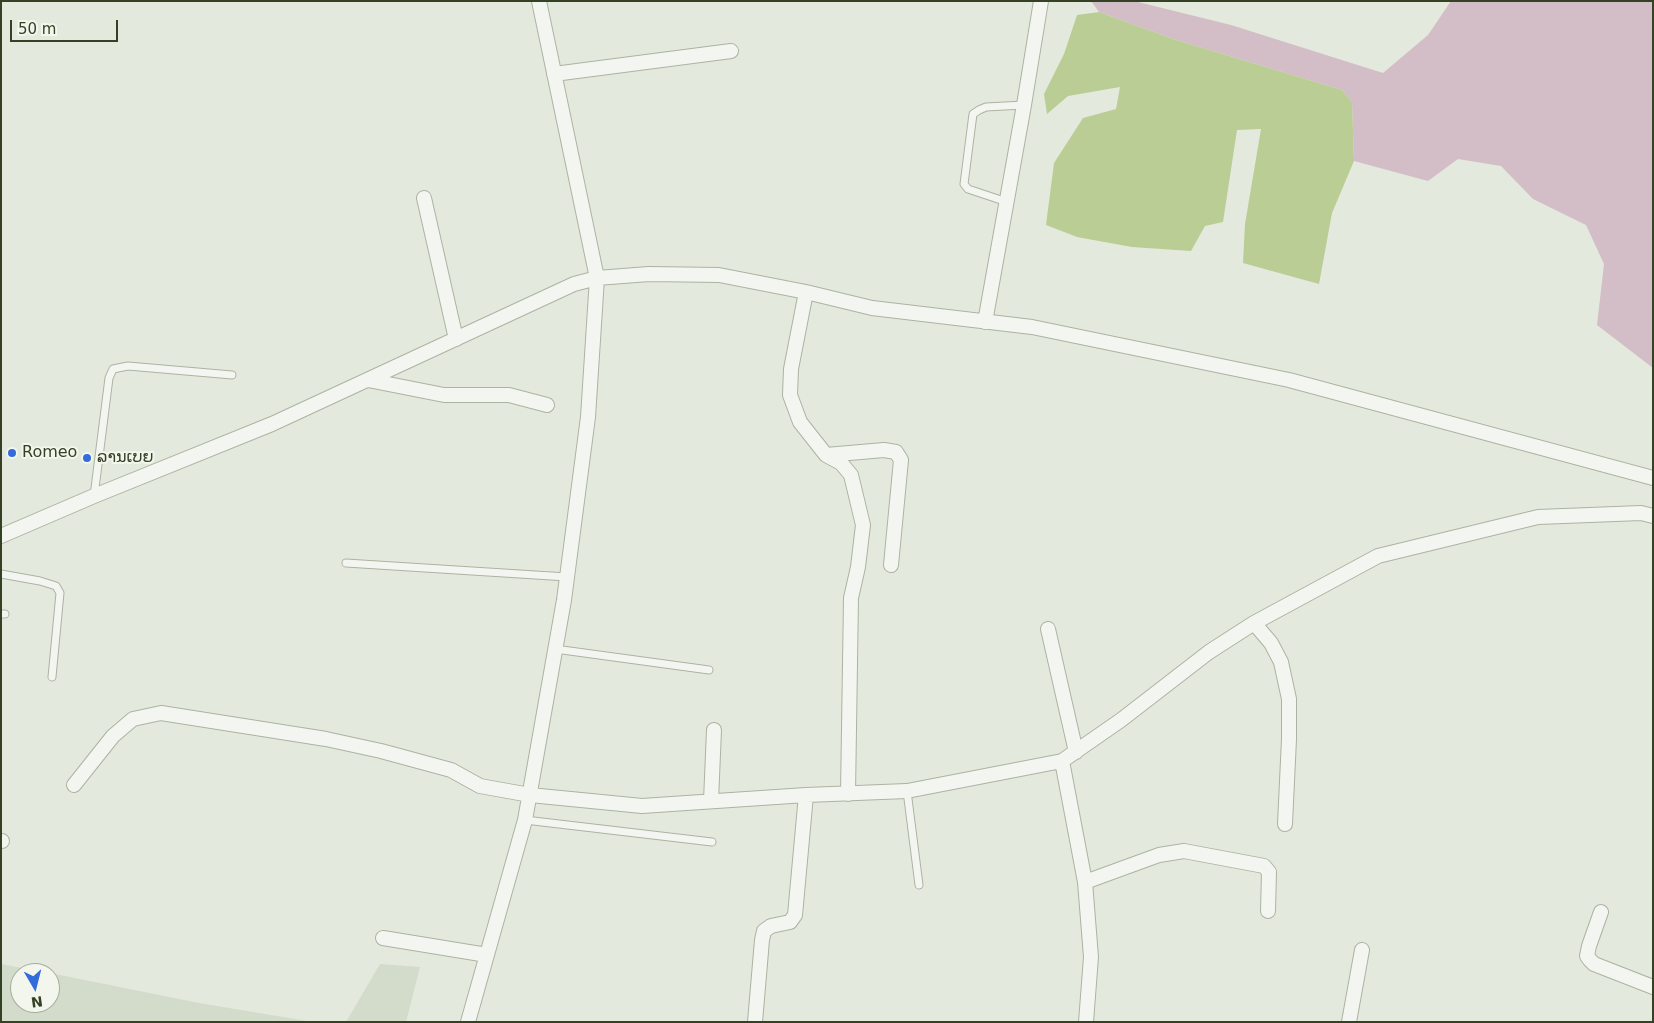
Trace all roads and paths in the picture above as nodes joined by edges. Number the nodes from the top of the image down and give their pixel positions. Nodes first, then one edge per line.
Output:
1 (539, 1) edge
2 (1041, 1) edge
3 (731, 51) dead end
4 (554, 74) junction
5 (1024, 105) junction
6 (424, 198) dead end
7 (1007, 202) junction
8 (598, 278) junction
9 (806, 292) junction
10 (985, 322) junction
11 (456, 339) junction
12 (232, 375) dead end
13 (368, 380) junction
14 (547, 405) dead end
15 (826, 455) junction
16 (1653, 478) edge
17 (94, 496) junction
18 (1653, 516) edge
19 (1, 536) edge
20 (346, 563) dead end
21 (891, 565) dead end
22 (1, 574) edge
23 (567, 577) junction
24 (1254, 623) junction
25 (1048, 629) dead end
26 (555, 649) junction
27 (709, 670) dead end
28 (52, 677) dead end
29 (714, 730) dead end
30 (1076, 752) junction
31 (1062, 761) junction
32 (74, 785) dead end
33 (907, 791) junction
34 (848, 794) junction
35 (530, 795) junction
36 (806, 795) junction
37 (711, 801) junction
38 (525, 820) junction
39 (1285, 824) dead end
40 (712, 842) dead end
41 (1084, 882) junction
42 (918, 885) dead end
43 (1268, 911) dead end
44 (1601, 912) dead end
45 (383, 938) dead end
46 (1362, 950) dead end
47 (487, 955) junction
48 (1653, 987) edge
49 (468, 1022) edge
50 (755, 1022) edge
51 (1086, 1022) edge
52 (1349, 1022) edge

1 - 4 street
2 - 5 street
3 - 4 street
4 - 8 street
5 - 7 street
5 - 7 lane
6 - 11 street
7 - 10 street
8 - 9 street
8 - 11 street
8 - 23 street
9 - 10 street
9 - 15 street
10 - 16 street
11 - 13 street
12 - 17 lane
13 - 14 street
13 - 17 street
15 - 21 street
15 - 34 street
17 - 19 street
18 - 24 street
20 - 23 lane
22 - 28 lane
23 - 26 street
24 - 30 street
24 - 39 street
25 - 30 street
26 - 27 lane
26 - 35 street
29 - 37 street
30 - 31 street
31 - 33 street
31 - 41 street
32 - 35 street
33 - 34 street
33 - 42 lane
34 - 36 street
35 - 37 street
35 - 38 street
36 - 37 street
36 - 50 street
38 - 40 lane
38 - 47 street
41 - 43 street
41 - 51 street
44 - 48 street
45 - 47 street
46 - 52 street
47 - 49 street

